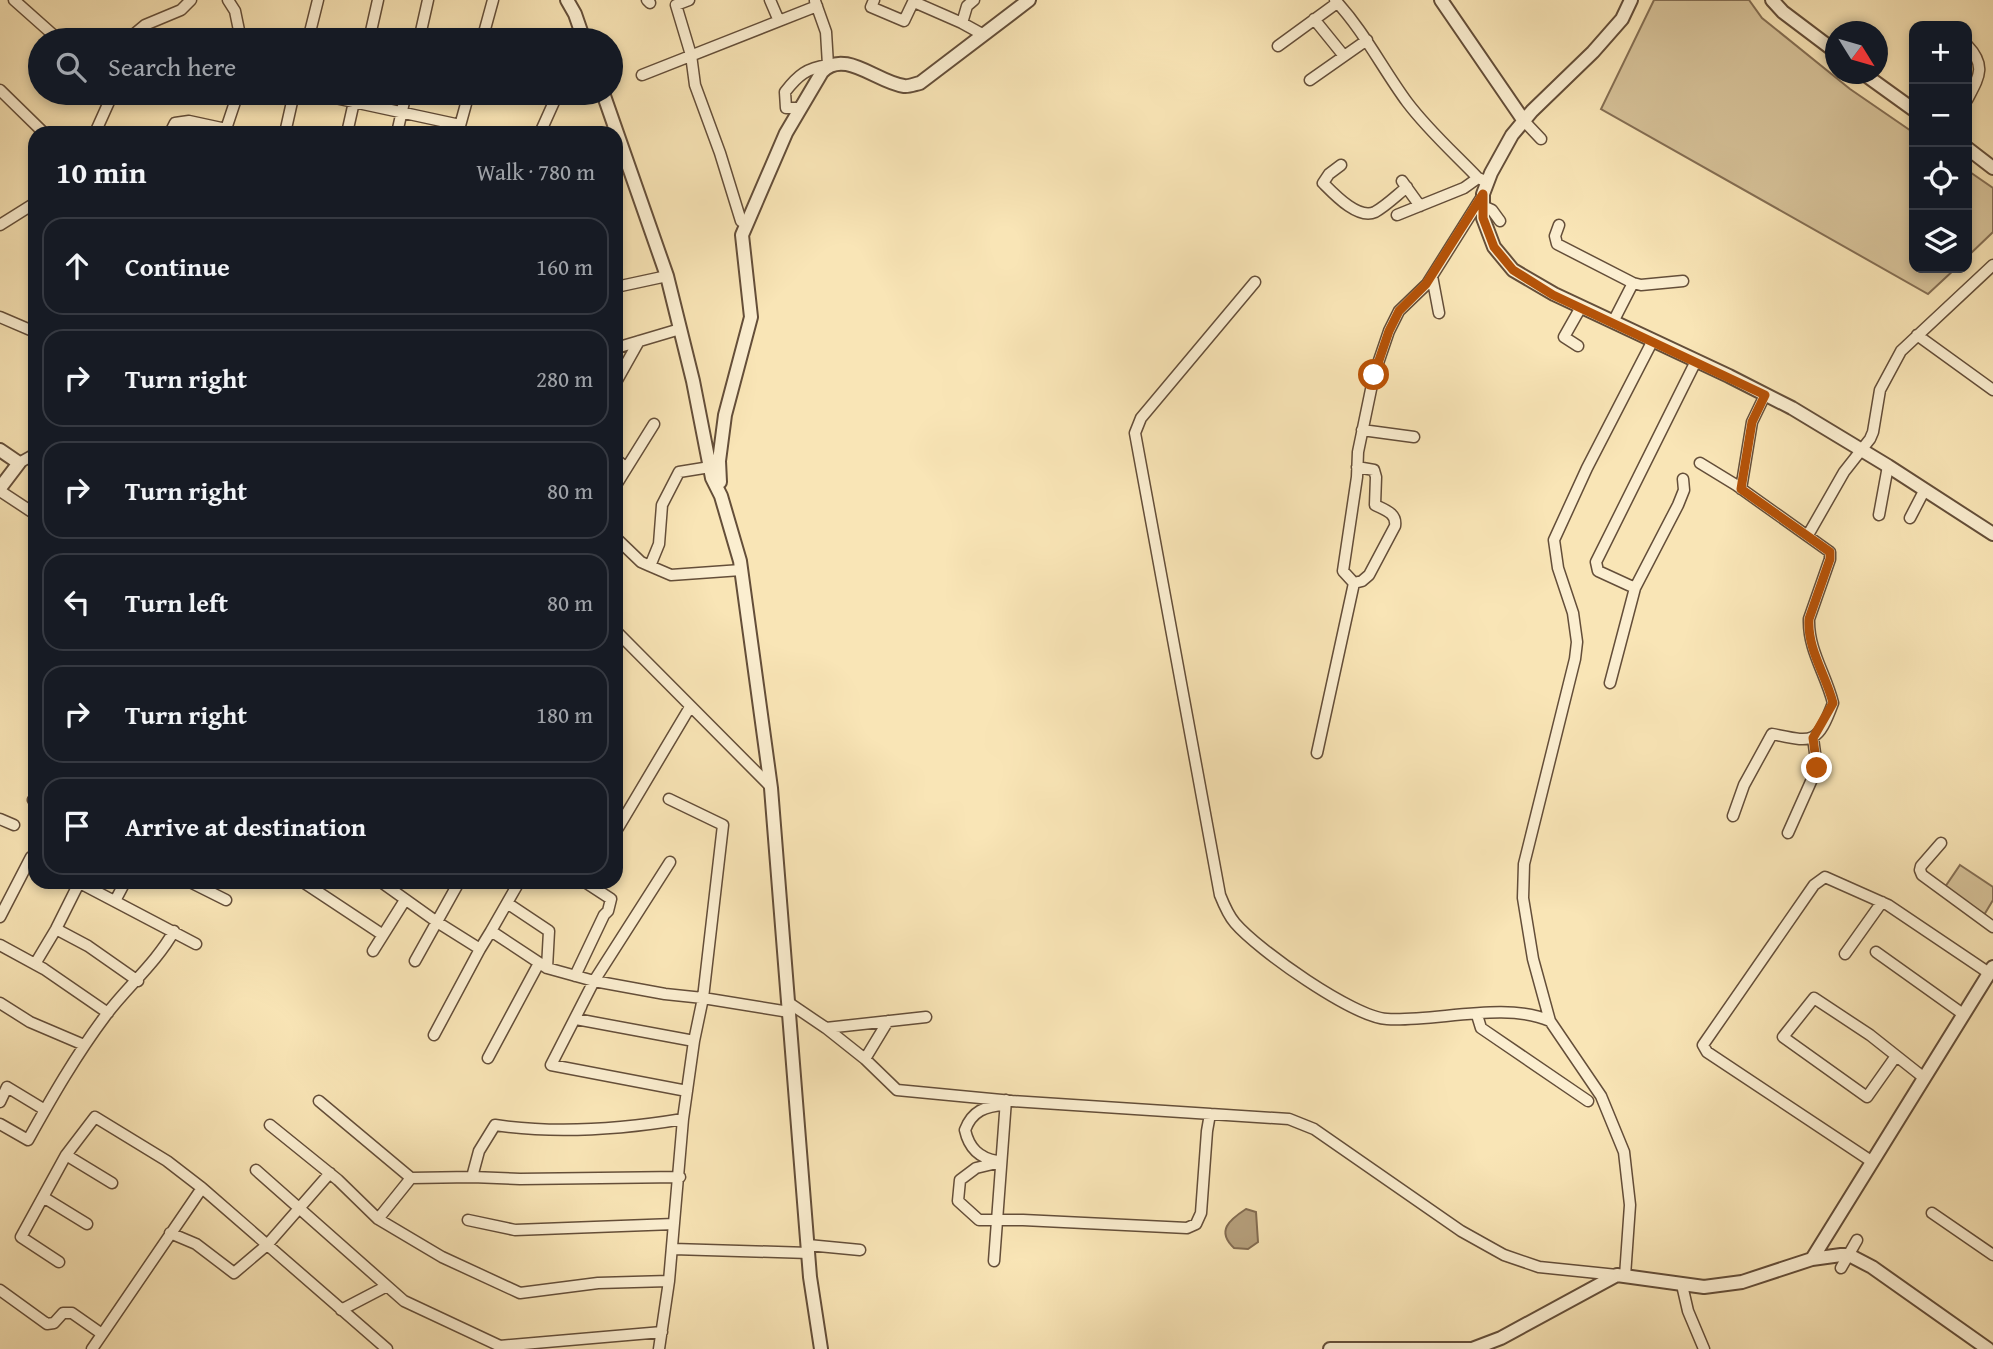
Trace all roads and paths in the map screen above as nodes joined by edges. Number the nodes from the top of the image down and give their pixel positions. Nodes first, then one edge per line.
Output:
1 (14, 0) edge
2 (191, 0) edge
3 (228, 0) edge
4 (318, 0) edge
5 (378, 0) edge
6 (428, 0) edge
7 (492, 0) edge
8 (567, 0) edge
9 (689, 0) edge
10 (770, 0) edge
11 (874, 0) edge
12 (974, 0) edge
13 (1030, 0) edge
14 (1441, 0) edge
15 (1631, 0) edge
16 (1772, 0) edge
17 (914, 1) edge
18 (1336, 1) edge
19 (816, 3) edge
20 (1314, 19) junction
21 (779, 21) junction
22 (962, 23) junction
23 (46, 28) edge
24 (141, 28) edge
25 (239, 28) edge
26 (311, 28) edge
27 (372, 28) edge
28 (422, 28) edge
29 (485, 28) edge
30 (580, 28) edge
31 (982, 34) junction
32 (1367, 40) junction
33 (1825, 44) edge
34 (1278, 46) dead end
35 (1972, 50) edge
36 (691, 55) junction
37 (1344, 56) junction
38 (828, 65) junction
39 (642, 75) dead end
40 (1310, 80) dead end
41 (1878, 84) edge
42 (0, 90) edge
43 (1972, 90) edge
44 (108, 105) edge
45 (234, 105) edge
46 (291, 105) edge
47 (353, 105) edge
48 (380, 105) edge
49 (403, 105) edge
50 (465, 105) edge
51 (553, 105) edge
52 (606, 105) edge
53 (1909, 106) edge
54 (794, 111) junction
55 (401, 112) junction
56 (1524, 121) junction
57 (37, 126) edge
58 (98, 126) edge
59 (174, 126) edge
60 (207, 126) edge
61 (227, 126) edge
62 (287, 126) edge
63 (349, 126) edge
64 (398, 126) edge
65 (449, 126) edge
66 (460, 126) edge
67 (543, 126) edge
68 (610, 126) edge
69 (1541, 139) dead end
70 (1972, 152) edge
71 (623, 162) edge
72 (1341, 165) dead end
73 (1993, 168) edge
74 (1483, 190) junction
75 (1420, 206) junction
76 (28, 207) edge
77 (1397, 215) dead end
78 (1500, 220) dead end
79 (741, 221) dead end
80 (0, 225) edge
81 (1559, 225) dead end
82 (1993, 265) edge
83 (667, 276) junction
84 (1432, 276) junction
85 (1683, 281) dead end
86 (1255, 282) dead end
87 (1633, 283) junction
88 (623, 285) edge
89 (1581, 307) junction
90 (1439, 313) dead end
91 (0, 317) edge
92 (1613, 322) junction
93 (28, 329) edge
94 (680, 329) junction
95 (1917, 335) junction
96 (639, 341) junction
97 (1652, 342) junction
98 (1578, 345) dead end
99 (623, 346) edge
100 (1696, 361) junction
101 (623, 370) edge
102 (1993, 390) edge
103 (1765, 395) junction
104 (654, 424) dead end
105 (1362, 430) junction
106 (1414, 437) dead end
107 (0, 450) edge
108 (1862, 450) junction
109 (28, 458) edge
110 (19, 463) junction
111 (1700, 463) dead end
112 (623, 465) edge
113 (1888, 466) junction
114 (710, 467) junction
115 (1357, 467) junction
116 (626, 468) junction
117 (623, 473) edge
118 (1683, 479) dead end
119 (0, 489) edge
120 (1741, 489) junction
121 (1924, 491) junction
122 (721, 496) junction
123 (28, 509) edge
124 (1878, 515) dead end
125 (1910, 519) dead end
126 (1991, 534) edge
127 (1808, 535) junction
128 (623, 545) edge
129 (650, 566) junction
130 (741, 570) junction
131 (1354, 583) junction
132 (1635, 588) junction
133 (623, 638) edge
134 (1610, 683) dead end
135 (690, 707) junction
136 (1813, 738) junction
137 (1317, 753) dead end
138 (771, 788) junction
139 (669, 799) dead end
140 (1732, 816) dead end
141 (0, 819) edge
142 (623, 820) edge
143 (14, 825) dead end
144 (1787, 833) dead end
145 (1941, 843) dead end
146 (28, 858) edge
147 (670, 862) dead end
148 (75, 889) edge
149 (92, 889) edge
150 (121, 889) edge
151 (204, 889) edge
152 (314, 889) edge
153 (390, 889) edge
154 (455, 889) edge
155 (515, 889) edge
156 (596, 889) edge
157 (226, 900) dead end
158 (405, 900) junction
159 (115, 901) junction
160 (1882, 902) junction
161 (507, 903) junction
162 (0, 917) edge
163 (437, 922) junction
164 (1993, 927) edge
165 (57, 929) junction
166 (174, 931) junction
167 (491, 931) junction
168 (383, 935) junction
169 (196, 944) dead end
170 (0, 945) edge
171 (480, 949) junction
172 (373, 951) dead end
173 (1875, 952) dead end
174 (1845, 954) dead end
175 (415, 961) dead end
176 (35, 964) junction
177 (543, 966) junction
178 (1991, 970) edge
179 (576, 976) junction
180 (138, 981) junction
181 (594, 981) junction
182 (703, 998) junction
183 (0, 1003) edge
184 (789, 1007) junction
185 (108, 1013) junction
186 (1964, 1014) junction
187 (1477, 1015) junction
188 (926, 1017) dead end
189 (576, 1018) junction
190 (888, 1021) junction
191 (1550, 1021) junction
192 (826, 1028) junction
193 (435, 1035) dead end
194 (694, 1041) junction
195 (84, 1045) junction
196 (1896, 1056) junction
197 (488, 1058) dead end
198 (865, 1059) junction
199 (1923, 1077) junction
200 (4, 1087) edge
201 (687, 1091) junction
202 (319, 1101) dead end
203 (1588, 1101) dead end
204 (0, 1102) edge
205 (1006, 1102) junction
206 (45, 1110) junction
207 (1210, 1114) junction
208 (683, 1119) junction
209 (0, 1124) edge
210 (270, 1125) dead end
211 (66, 1155) junction
212 (1871, 1161) junction
213 (1001, 1162) junction
214 (256, 1170) dead end
215 (330, 1173) junction
216 (472, 1177) junction
217 (680, 1177) junction
218 (411, 1178) junction
219 (112, 1183) dead end
220 (202, 1188) junction
221 (43, 1197) junction
222 (301, 1208) junction
223 (1932, 1213) dead end
224 (378, 1219) junction
225 (996, 1219) junction
226 (468, 1220) dead end
227 (87, 1224) dead end
228 (674, 1224) junction
229 (170, 1233) junction
230 (1857, 1240) dead end
231 (267, 1245) junction
232 (673, 1249) junction
233 (809, 1249) junction
234 (860, 1250) dead end
235 (1849, 1255) junction
236 (1993, 1255) edge
237 (1812, 1259) junction
238 (994, 1261) dead end
239 (59, 1262) dead end
240 (1841, 1268) dead end
241 (1621, 1275) junction
242 (669, 1281) junction
243 (1682, 1285) junction
244 (387, 1286) junction
245 (0, 1290) edge
246 (341, 1310) junction
247 (662, 1332) junction
248 (102, 1334) junction
249 (573, 1344) edge
250 (499, 1348) edge
251 (92, 1349) edge
252 (386, 1349) edge
253 (659, 1349) edge
254 (821, 1349) edge
255 (1330, 1349) edge
256 (1471, 1349) edge
257 (1704, 1349) edge
258 (1988, 1349) edge

1 - 23 street
2 - 24 street
3 - 25 street
4 - 26 street
5 - 27 street
6 - 28 street
7 - 29 street
8 - 30 street
9 - 36 street
10 - 21 street
11 - 17 street
12 - 22 street
13 - 31 street
14 - 56 street
15 - 56 street
16 - 33 street
17 - 22 street
18 - 20 street
18 - 32 street
19 - 21 street
19 - 38 street
20 - 34 street
20 - 37 street
21 - 36 street
22 - 31 street
31 - 38 street
32 - 37 street
32 - 74 street
35 - 43 street
36 - 39 street
36 - 79 street
37 - 40 street
38 - 54 street
38 - 54 street
41 - 53 street
42 - 57 street
44 - 58 street
45 - 61 street
46 - 62 street
47 - 63 street
48 - 55 street
49 - 55 street
50 - 66 street
51 - 67 street
52 - 68 street
54 - 122 street
55 - 64 street
55 - 65 street
56 - 69 street
56 - 74 street
59 - 60 street
70 - 73 street
71 - 83 street
72 - 75 street
74 - 75 street
74 - 78 street
74 - 84 street
74 - 89 street
75 - 77 street
76 - 80 street
81 - 87 street
82 - 95 street
83 - 88 street
83 - 94 street
84 - 90 street
84 - 105 street
85 - 87 street
86 - 187 street
87 - 92 street
89 - 92 street
89 - 98 street
91 - 93 street
92 - 97 street
94 - 96 street
94 - 114 street
95 - 102 street
95 - 108 street
96 - 99 street
96 - 101 street
97 - 100 street
97 - 191 street
100 - 103 street
100 - 132 street
103 - 108 street
103 - 120 street
104 - 116 street
105 - 106 street
105 - 115 street
107 - 110 street
108 - 113 street
108 - 127 street
109 - 110 street
110 - 119 street
111 - 120 street
112 - 116 street
113 - 121 street
113 - 124 street
114 - 122 street
114 - 129 street
115 - 131 street
115 - 131 street
116 - 117 street
118 - 132 street
119 - 123 street
120 - 127 street
121 - 125 street
121 - 126 street
122 - 130 street
127 - 136 street
128 - 129 street
129 - 130 street
130 - 138 street
131 - 137 street
132 - 134 street
133 - 135 street
135 - 138 street
135 - 142 street
136 - 140 street
136 - 144 street
138 - 184 street
139 - 182 street
141 - 143 street
145 - 164 street
146 - 162 street
147 - 181 street
148 - 165 street
149 - 159 street
150 - 159 street
151 - 157 street
152 - 168 street
153 - 158 street
154 - 163 street
155 - 161 street
156 - 179 street
158 - 163 street
158 - 168 street
159 - 166 street
160 - 174 street
160 - 178 street
160 - 212 street
161 - 167 street
161 - 177 street
163 - 171 street
163 - 175 street
165 - 176 street
165 - 180 street
166 - 169 street
166 - 180 street
167 - 171 street
167 - 177 street
168 - 172 street
170 - 176 street
171 - 193 street
173 - 186 street
176 - 185 street
177 - 179 street
177 - 197 street
178 - 186 street
179 - 181 street
180 - 185 street
181 - 182 street
181 - 189 street
182 - 184 street
182 - 194 street
183 - 195 street
184 - 192 street
184 - 233 street
185 - 195 street
186 - 199 street
187 - 191 street
187 - 203 street
188 - 190 street
189 - 194 street
189 - 201 street
190 - 192 street
190 - 198 street
191 - 241 street
192 - 198 street
194 - 201 street
195 - 206 street
196 - 196 street
196 - 199 street
198 - 205 street
199 - 212 street
200 - 204 street
200 - 206 street
201 - 208 street
202 - 218 street
205 - 207 street
205 - 213 street
205 - 213 street
206 - 209 street
207 - 225 street
207 - 241 street
208 - 216 street
208 - 217 street
210 - 215 street
211 - 219 street
211 - 220 street
211 - 221 street
212 - 237 street
213 - 225 street
213 - 225 street
214 - 222 street
215 - 222 street
215 - 224 street
216 - 217 street
216 - 218 street
217 - 228 street
218 - 224 street
220 - 229 street
220 - 231 street
221 - 227 street
221 - 239 street
222 - 231 street
222 - 244 street
223 - 236 street
224 - 242 street
225 - 238 street
226 - 228 street
228 - 232 street
229 - 231 street
229 - 248 street
230 - 235 street
231 - 246 street
232 - 233 street
232 - 242 street
233 - 234 street
233 - 254 street
235 - 237 street
235 - 240 street
235 - 258 street
237 - 243 street
241 - 243 street
241 - 256 street
242 - 247 street
243 - 257 street
244 - 246 street
244 - 250 street
245 - 248 street
246 - 252 street
247 - 249 street
247 - 253 street
248 - 251 street
249 - 250 street
255 - 256 street

